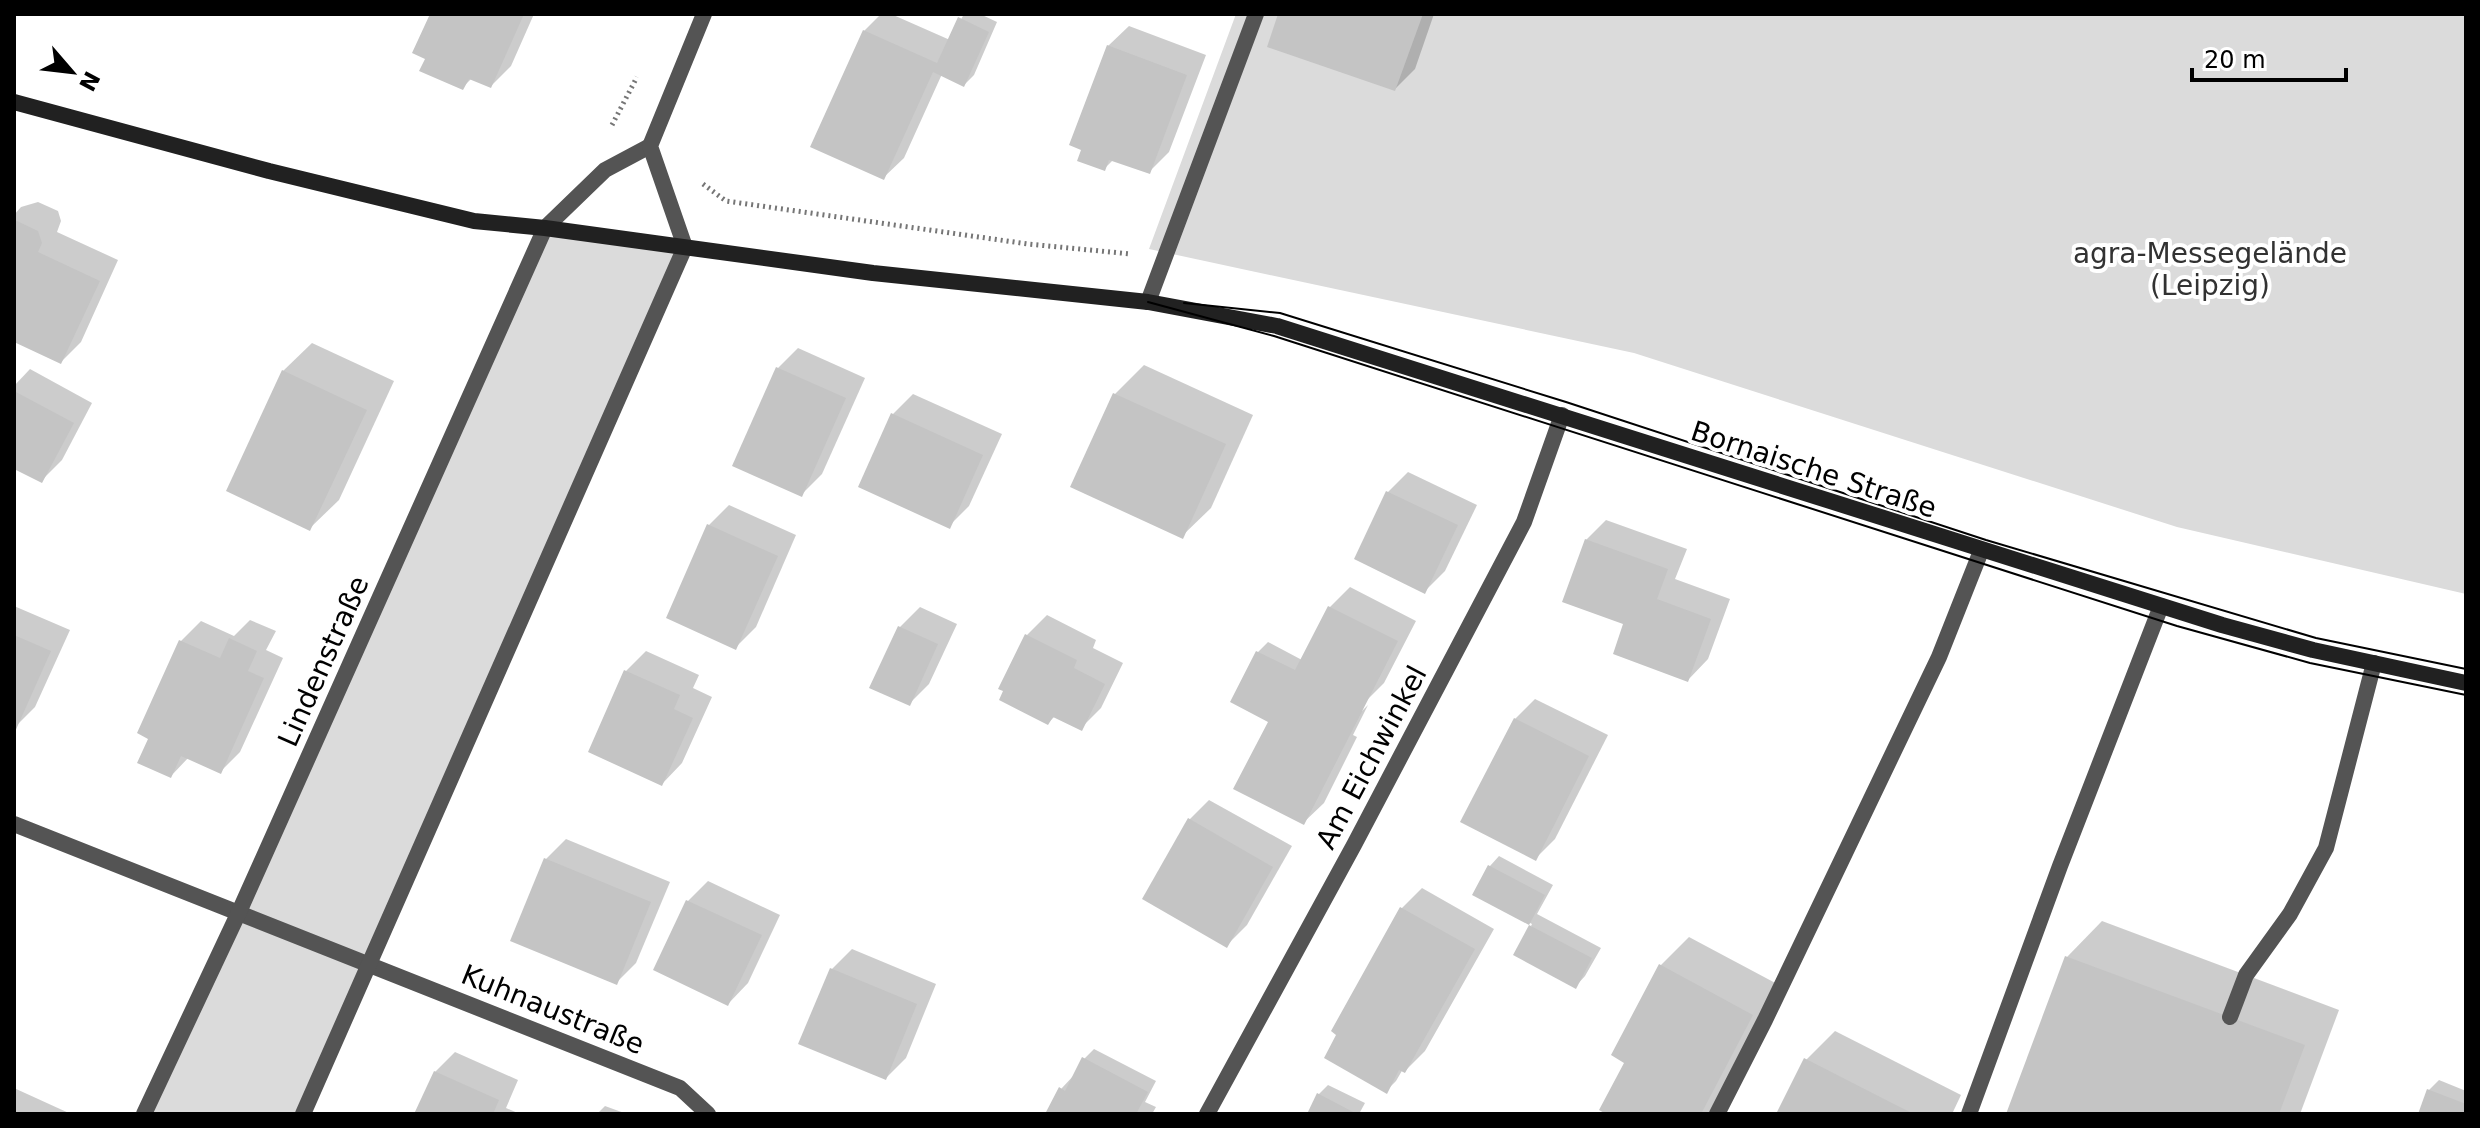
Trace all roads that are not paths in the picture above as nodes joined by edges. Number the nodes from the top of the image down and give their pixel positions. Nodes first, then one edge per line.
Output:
1 (704, 14) edge
2 (1256, 14) edge
3 (14, 102) edge
4 (650, 146) junction
5 (545, 228) junction
6 (685, 247) junction
7 (1148, 302) junction
8 (1562, 415) junction
9 (1981, 551) junction
10 (2161, 606) junction
11 (2374, 663) junction
12 (2466, 683) edge
13 (14, 824) edge
14 (239, 912) junction
15 (370, 965) junction
16 (2230, 1017) dead end
17 (144, 1114) edge
18 (303, 1114) edge
19 (708, 1114) edge
20 (1207, 1114) edge
21 (1717, 1114) edge
22 (1969, 1114) edge

1 - 4 street
2 - 7 street
3 - 5 main road, Bornaische Straße
4 - 5 street
4 - 6 street
5 - 6 main road, Bornaische Straße
5 - 14 street, Lindenstraße
6 - 7 main road, Bornaische Straße
6 - 15 street
7 - 8 main road, Bornaische Straße
8 - 9 main road, Bornaische Straße
8 - 20 street, Am Eichwinkel
9 - 10 main road, Bornaische Straße
9 - 21 street
10 - 11 main road, Bornaische Straße
10 - 22 street
11 - 12 main road, Bornaische Straße
11 - 16 street
13 - 14 street, Kuhnaustraße
14 - 15 street, Kuhnaustraße
14 - 17 street, Lindenstraße
15 - 18 street
15 - 19 street, Kuhnaustraße

